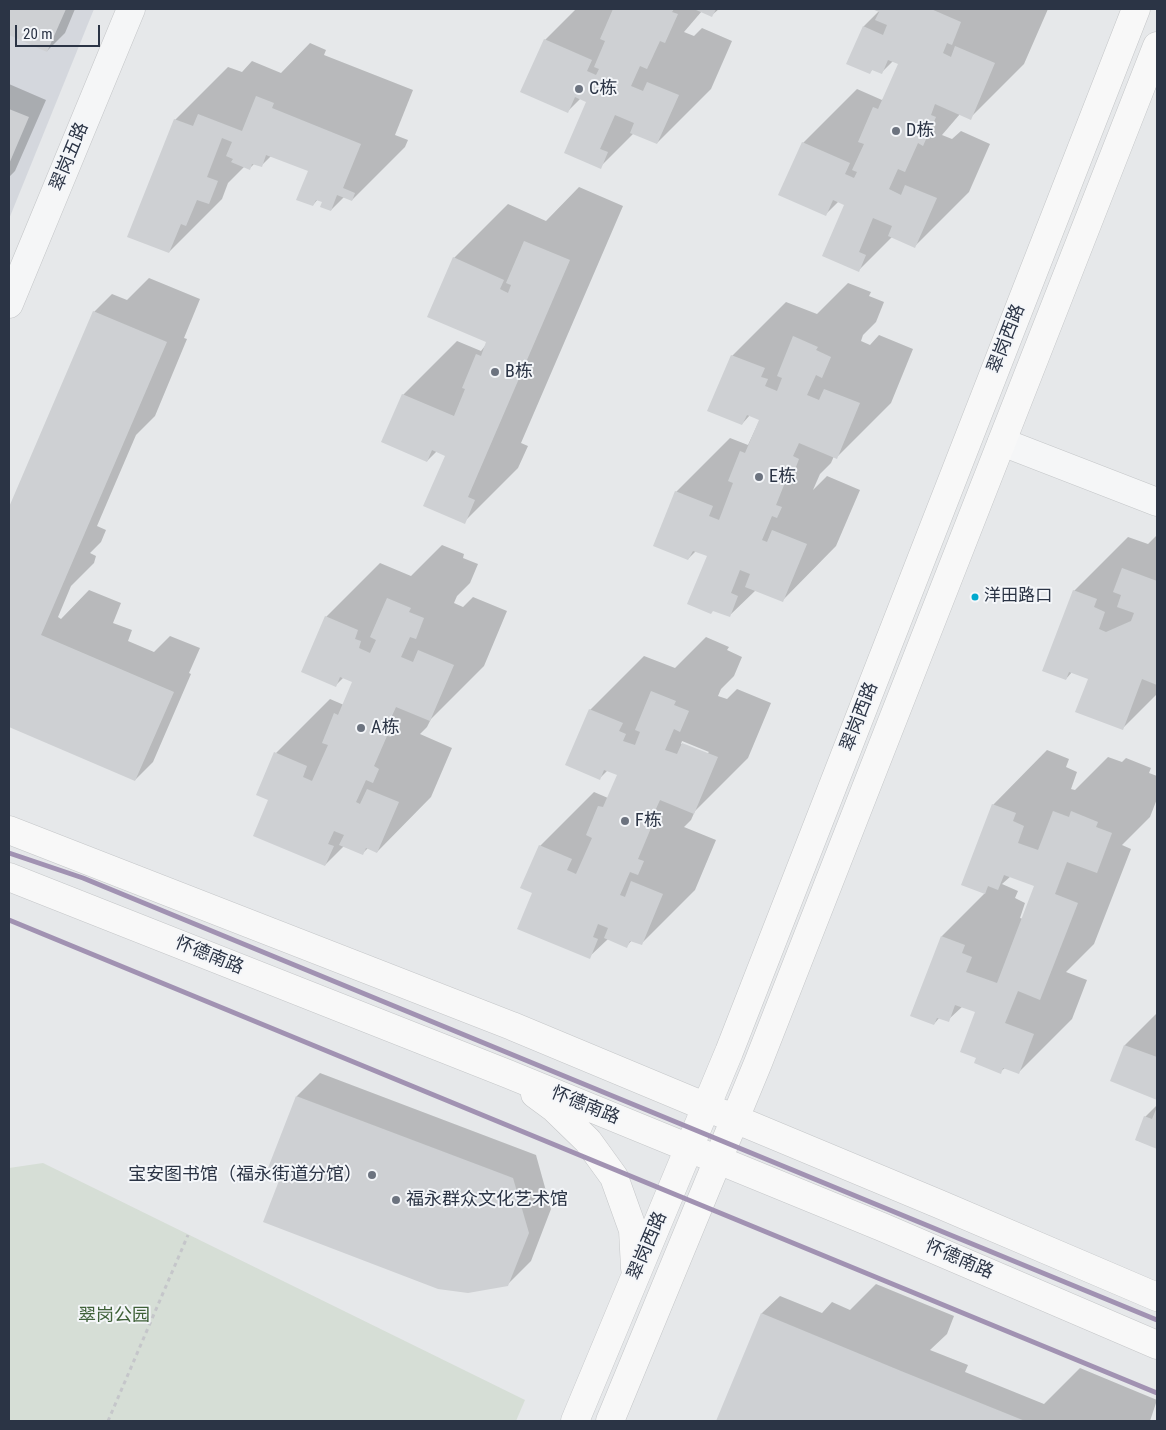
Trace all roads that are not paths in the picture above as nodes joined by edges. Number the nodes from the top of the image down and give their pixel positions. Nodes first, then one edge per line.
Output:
1 (131, 9) edge
2 (1136, 9) edge
3 (1157, 46) edge
4 (9, 304) edge
5 (1002, 442) junction
6 (1157, 502) edge
7 (9, 830) edge
8 (9, 877) edge
9 (508, 1074) junction
10 (706, 1107) junction
11 (735, 1119) junction
12 (689, 1148) junction
13 (718, 1160) junction
14 (635, 1277) junction
15 (1157, 1297) edge
16 (1157, 1345) edge
17 (575, 1421) edge
18 (610, 1421) edge

1 - 4 street, 翠岗五路
2 - 10 main road, 翠岗西路
3 - 5 main road, 翠岗西路
5 - 6 street
5 - 11 main road, 翠岗西路
7 - 10 main road
8 - 9 main road, 怀德南路
9 - 12 main road, 怀德南路
9 - 14 main road
10 - 11 main road
10 - 12 main road, 翠岗西路
11 - 13 main road, 翠岗西路
11 - 15 main road
12 - 13 main road, 怀德南路
12 - 14 main road, 翠岗西路
13 - 16 main road, 怀德南路
13 - 18 main road, 翠岗西路
14 - 17 main road, 翠岗西路

